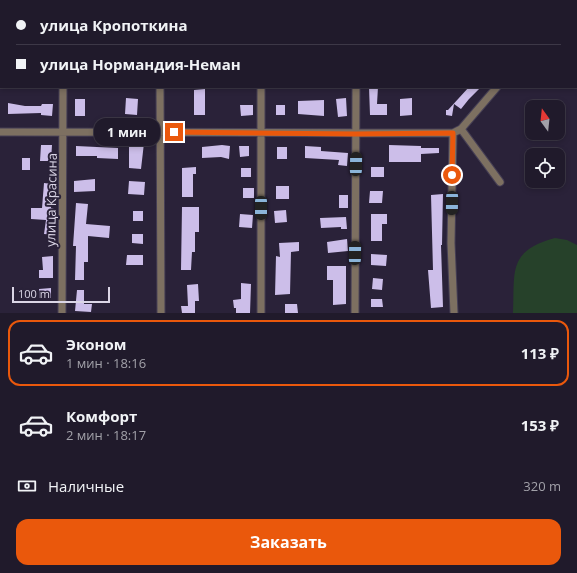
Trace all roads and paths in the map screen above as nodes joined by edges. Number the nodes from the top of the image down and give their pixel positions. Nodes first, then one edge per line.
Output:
1 (63, 88) edge
2 (160, 88) edge
3 (261, 88) edge
4 (356, 88) edge
5 (496, 88) edge
6 (461, 129) junction
7 (0, 132) edge
8 (64, 132) junction
9 (159, 132) junction
10 (261, 133) junction
11 (453, 133) junction
12 (356, 134) junction
13 (500, 182) dead end
14 (62, 313) edge
15 (161, 313) edge
16 (261, 313) edge
17 (355, 313) edge
18 (454, 313) edge

1 - 8 street, улица Красина
2 - 9 street
3 - 10 street
4 - 12 street
5 - 6 street
6 - 11 street
6 - 13 street
7 - 8 street
8 - 9 street
8 - 14 street, улица Красина
9 - 10 street
9 - 15 street
10 - 12 street
10 - 16 street
11 - 12 street
11 - 18 street
12 - 17 street

